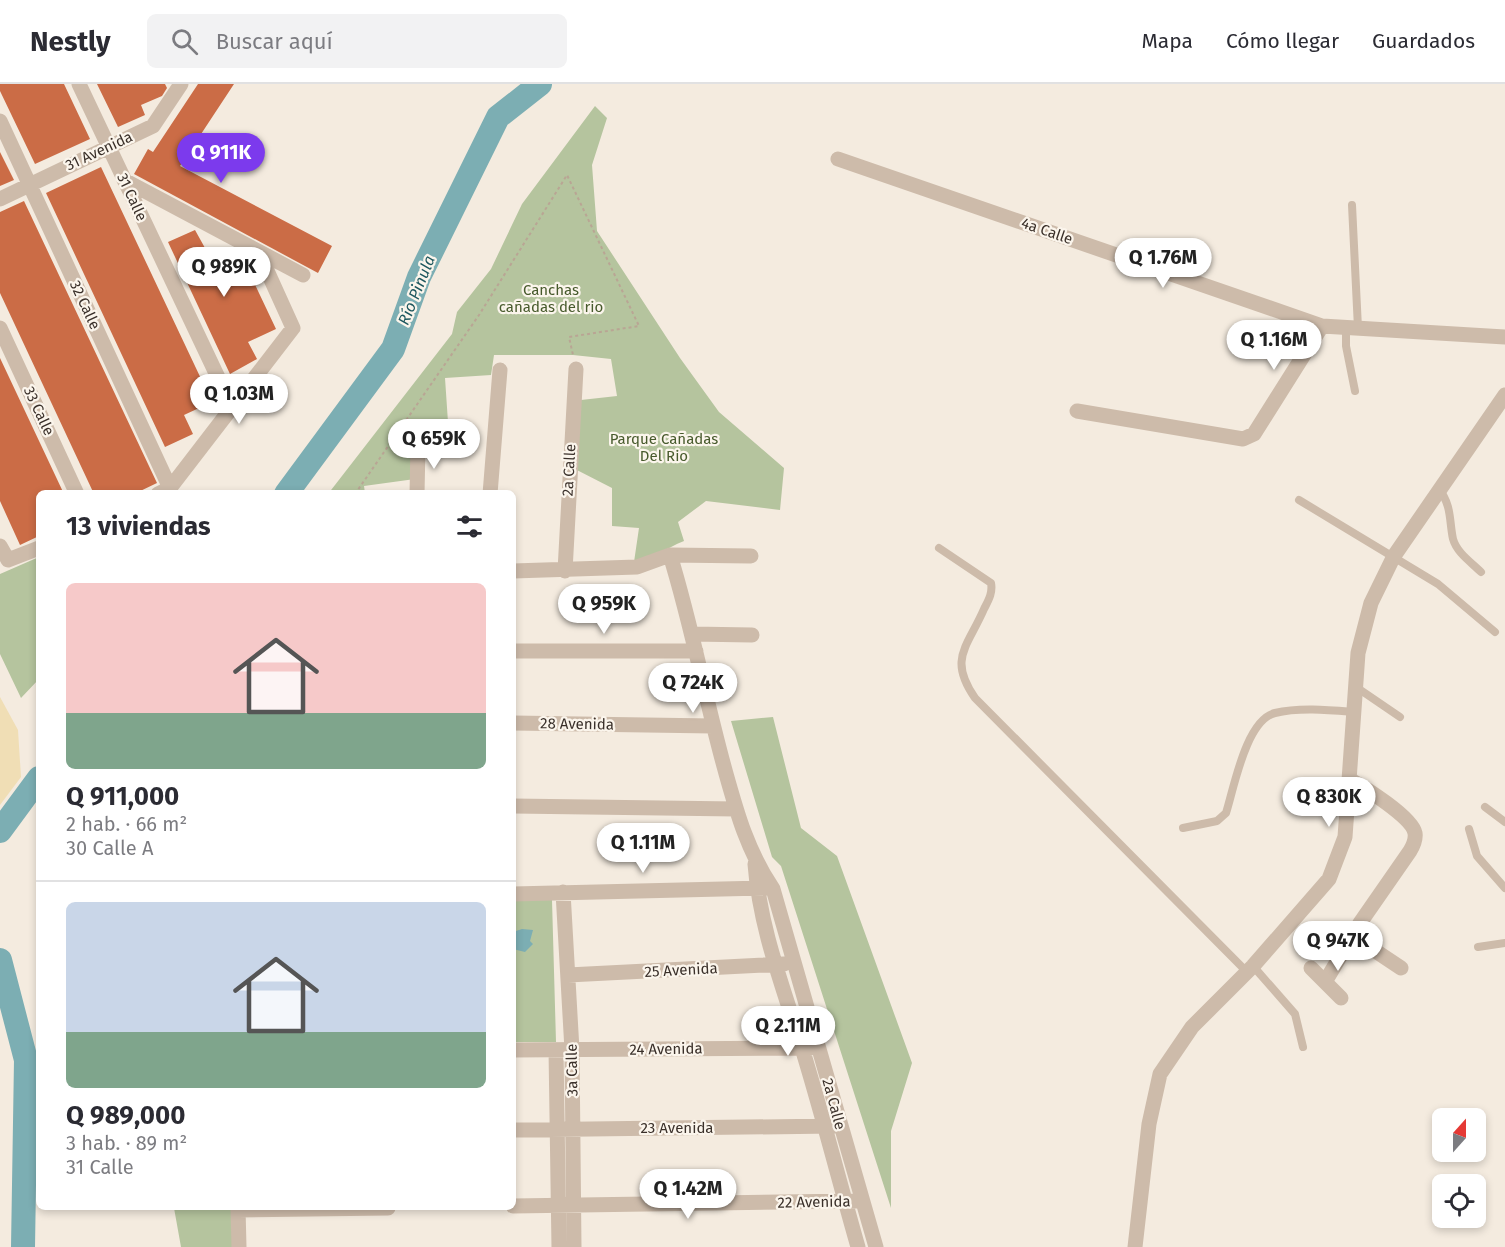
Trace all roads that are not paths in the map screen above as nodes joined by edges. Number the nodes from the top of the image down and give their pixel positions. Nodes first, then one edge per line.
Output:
1 (79, 84) edge
2 (180, 84) edge
3 (0, 121) edge
4 (108, 146) junction
5 (838, 159) dead end
6 (124, 180) junction
7 (29, 185) junction
8 (0, 199) edge
9 (1352, 205) dead end
10 (259, 253) junction
11 (303, 274) dead end
12 (1322, 326) junction
13 (0, 328) edge
14 (1352, 328) junction
15 (1505, 337) edge
16 (500, 369) dead end
17 (576, 369) road end
18 (1355, 392) dead end
19 (1505, 394) edge
20 (232, 407) junction
21 (1077, 411) dead end
22 (418, 446) dead end
23 (1439, 489) junction
24 (75, 490) edge
25 (164, 490) edge
26 (165, 490) edge
27 (417, 490) edge
28 (490, 490) edge
29 (1299, 500) dead end
30 (0, 546) edge
31 (939, 548) dead end
32 (36, 549) edge
33 (670, 555) junction
34 (752, 556) dead end
35 (1394, 556) junction
36 (516, 571) edge
37 (565, 571) junction
38 (1481, 572) dead end
39 (1495, 632) dead end
40 (692, 634) junction
41 (752, 635) dead end
42 (516, 651) edge
43 (696, 651) junction
44 (1354, 686) junction
45 (1354, 712) junction
46 (1400, 717) dead end
47 (516, 723) edge
48 (713, 726) junction
49 (1349, 779) junction
50 (516, 806) edge
51 (1485, 807) dead end
52 (736, 809) junction
53 (1505, 822) edge
54 (1183, 828) dead end
55 (1469, 829) dead end
56 (755, 861) junction
57 (757, 888) junction
58 (773, 888) junction
59 (1505, 888) edge
60 (563, 892) junction
61 (516, 894) edge
62 (1353, 936) junction
63 (1505, 943) edge
64 (1478, 947) dead end
65 (794, 964) junction
66 (774, 965) junction
67 (1311, 968) dead end
68 (1401, 968) dead end
69 (1250, 969) junction
70 (568, 975) junction
71 (1325, 982) junction
72 (1341, 999) dead end
73 (802, 1047) junction
74 (1303, 1047) dead end
75 (819, 1048) junction
76 (516, 1050) edge
77 (556, 1050) junction
78 (572, 1050) junction
79 (833, 1126) junction
80 (557, 1129) junction
81 (573, 1129) junction
82 (516, 1130) edge
83 (862, 1200) junction
84 (845, 1201) junction
85 (566, 1205) junction
86 (516, 1206) edge
87 (238, 1210) edge
88 (239, 1247) edge
89 (559, 1247) edge
90 (574, 1247) edge
91 (858, 1247) edge
92 (876, 1247) edge
93 (1135, 1247) edge

1 - 4 street, 31 Calle
2 - 4 street, 31 Avenida
3 - 7 street, 32 Calle
4 - 6 street, 31 Calle
4 - 7 street, 31 Avenida
5 - 12 street, 4a Calle
6 - 10 street
6 - 20 street, 31 Calle
7 - 8 street, 31 Avenida
7 - 25 street, 32 Calle
9 - 14 lane
10 - 11 street
10 - 20 street
12 - 14 street, 4a Calle
12 - 21 street
13 - 24 street, 33 Calle
14 - 15 street, 4a Calle
14 - 18 lane
16 - 28 street
17 - 37 street, 2a Calle
19 - 23 street
20 - 26 street
22 - 27 street
23 - 35 street
23 - 38 lane
29 - 35 lane
30 - 32 street
31 - 69 lane
33 - 34 street
33 - 37 street
33 - 40 street, 2a Calle
35 - 39 lane
35 - 44 street
36 - 37 street
40 - 41 street
40 - 43 street, 2a Calle
42 - 43 street
43 - 48 street, 2a Calle
44 - 45 street
44 - 46 lane
45 - 49 street
45 - 54 lane
47 - 48 street, 28 Avenida
48 - 52 street, 2a Calle
49 - 62 street
49 - 69 street
50 - 52 street
51 - 53 lane
52 - 56 street, 2a Calle
55 - 59 lane
56 - 57 street, 2a Calle
56 - 58 street, 2a Calle
57 - 58 street
57 - 60 street
57 - 66 street, 2a Calle
58 - 65 street, 2a Calle
60 - 61 street
60 - 70 street, 3a Calle
62 - 68 street
62 - 71 street
63 - 64 lane
65 - 66 street, 25 Avenida
65 - 75 street, 2a Calle
66 - 70 street, 25 Avenida
66 - 73 street, 2a Calle
67 - 71 street
69 - 74 lane
69 - 93 street
70 - 78 street, 3a Calle
71 - 72 street
73 - 75 street, 24 Avenida
73 - 78 street, 24 Avenida
73 - 79 street, 2a Calle
75 - 79 street, 2a Calle
76 - 77 street, 24 Avenida
77 - 78 street, 24 Avenida
77 - 80 street, 3a Calle
78 - 81 street, 3a Calle
79 - 81 street, 23 Avenida
79 - 83 street, 2a Calle
79 - 84 street, 2a Calle
80 - 81 street, 23 Avenida
80 - 82 street, 23 Avenida
80 - 85 street, 3a Calle
81 - 85 street, 3a Calle
83 - 84 street, 22 Avenida
83 - 92 street, 2a Calle
84 - 85 street, 22 Avenida
84 - 91 street, 2a Calle
85 - 86 street, 22 Avenida
85 - 89 street, 3a Calle
85 - 90 street, 3a Calle
87 - 88 street

